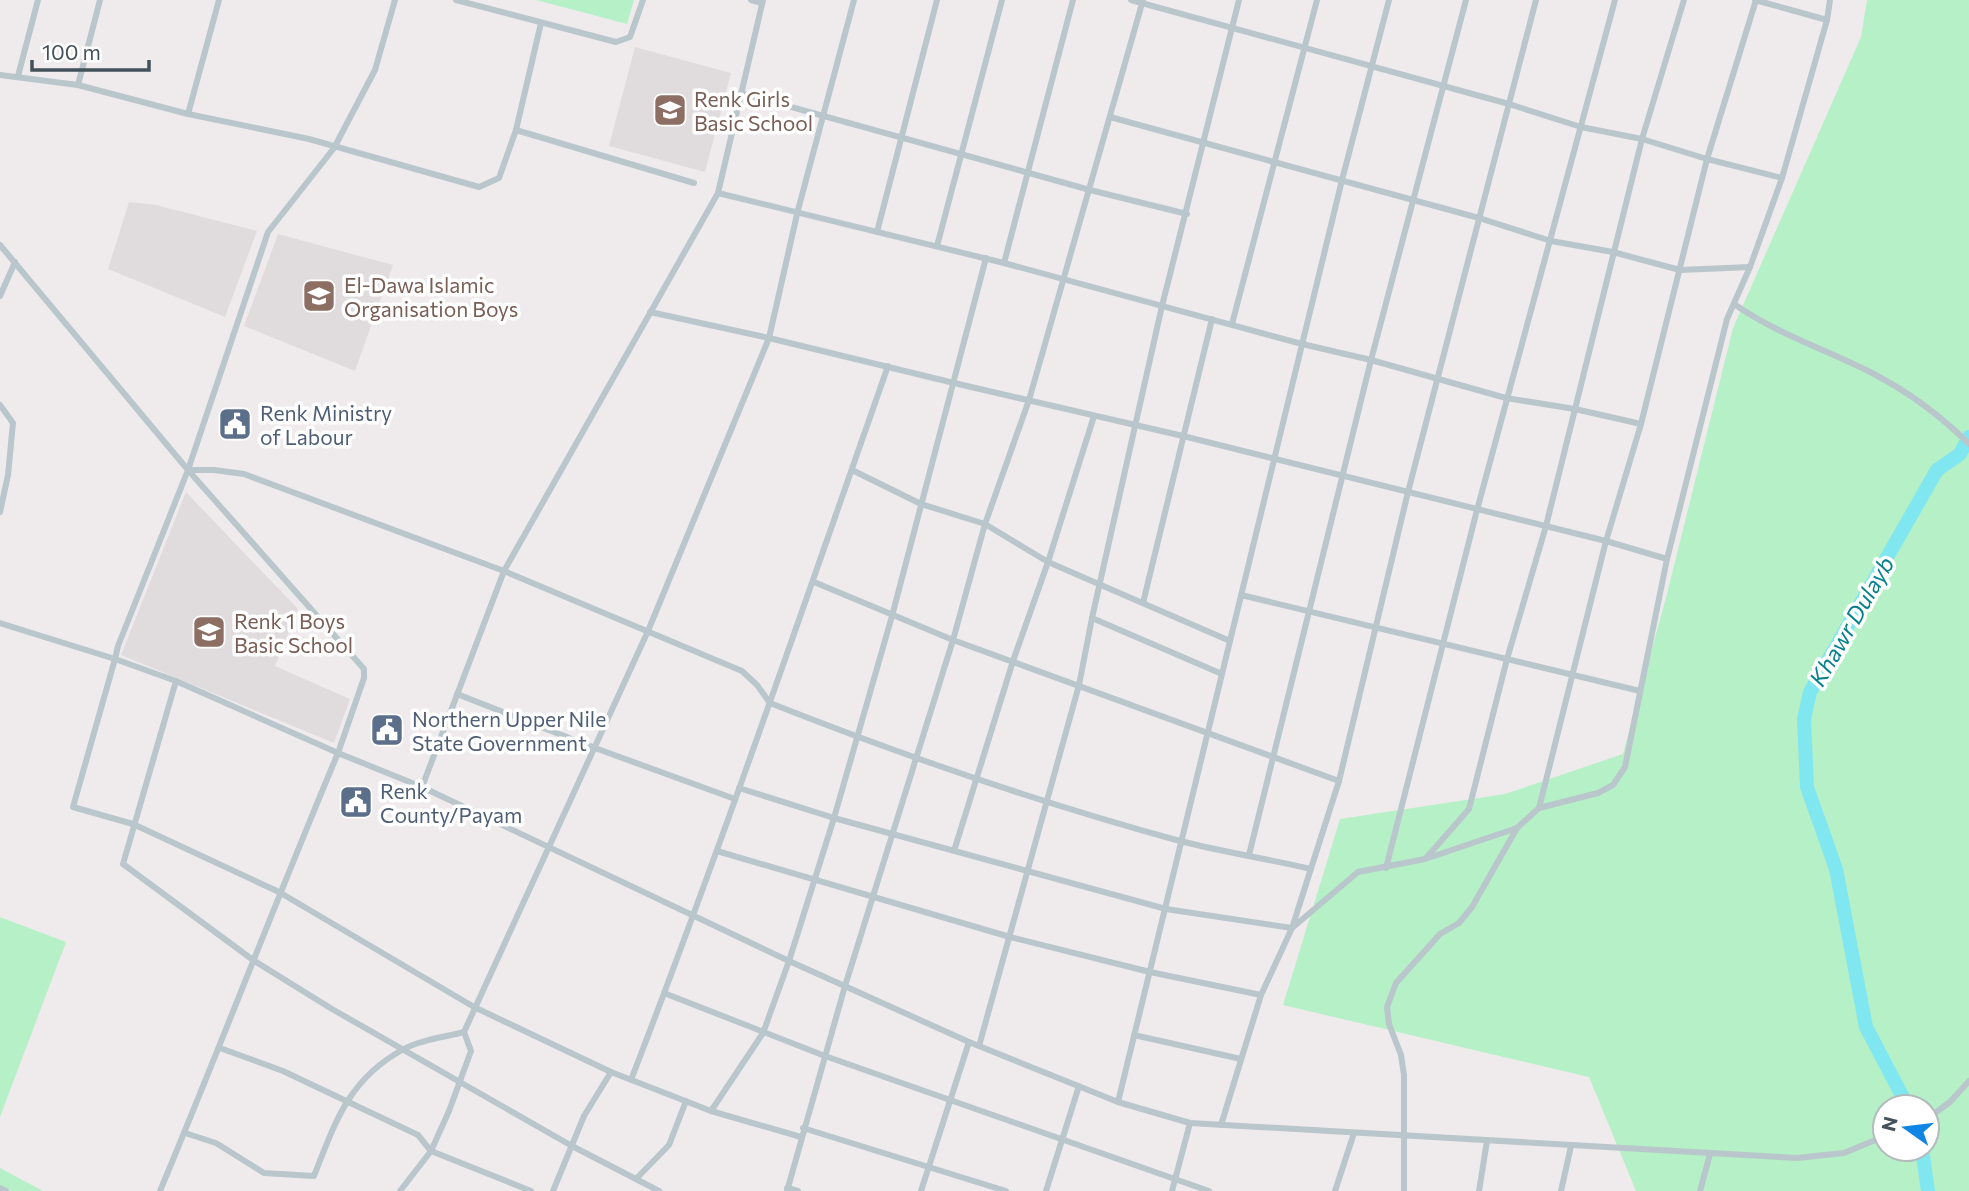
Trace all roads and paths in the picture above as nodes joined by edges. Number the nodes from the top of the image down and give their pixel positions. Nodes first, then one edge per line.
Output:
1 (37, 0) edge
2 (100, 0) edge
3 (219, 0) edge
4 (395, 0) edge
5 (456, 0) edge
6 (643, 0) edge
7 (751, 0) edge
8 (854, 0) edge
9 (937, 0) edge
10 (1002, 0) edge
11 (1073, 0) edge
12 (1130, 0) edge
13 (1239, 0) edge
14 (1317, 0) edge
15 (1389, 0) edge
16 (1466, 0) edge
17 (1536, 0) edge
18 (1615, 0) edge
19 (1684, 0) edge
20 (1755, 0) edge
21 (1830, 0) edge
22 (1143, 1) edge
23 (762, 2) edge
24 (1827, 20) junction
25 (541, 23) junction
26 (1232, 28) junction
27 (1306, 49) junction
28 (1372, 66) junction
29 (0, 75) edge
30 (18, 76) junction
31 (78, 85) junction
32 (1443, 86) junction
33 (741, 93) junction
34 (1509, 104) junction
35 (188, 114) junction
36 (823, 115) junction
37 (1110, 117) junction
38 (1581, 127) junction
39 (516, 130) junction
40 (902, 137) junction
41 (1642, 139) junction
42 (1204, 144) junction
43 (334, 148) junction
44 (961, 154) junction
45 (1707, 159) junction
46 (1276, 162) junction
47 (1028, 172) junction
48 (1782, 178) junction
49 (1342, 180) junction
50 (694, 183) dead end
51 (1090, 190) junction
52 (718, 192) junction
53 (1413, 200) junction
54 (798, 211) junction
55 (1187, 214) junction
56 (1479, 218) junction
57 (877, 232) junction
58 (1551, 241) junction
59 (0, 245) edge
60 (937, 246) junction
61 (1612, 252) junction
62 (986, 258) junction
63 (15, 262) junction
64 (1004, 263) junction
65 (1750, 267) junction
66 (1680, 270) junction
67 (1064, 280) junction
68 (0, 296) edge
69 (1734, 304) junction
70 (1162, 306) junction
71 (650, 312) junction
72 (1212, 319) junction
73 (1232, 324) junction
74 (769, 338) junction
75 (1302, 344) junction
76 (1371, 360) junction
77 (888, 366) junction
78 (1437, 380) junction
79 (954, 383) junction
80 (1506, 398) junction
81 (1028, 400) junction
82 (0, 405) edge
83 (1575, 409) junction
84 (1094, 416) junction
85 (1641, 424) junction
86 (1136, 426) junction
87 (1183, 436) junction
88 (1969, 444) edge
89 (1274, 458) junction
90 (188, 470) junction
91 (852, 470) junction
92 (1342, 475) junction
93 (1408, 492) junction
94 (921, 504) junction
95 (1477, 510) junction
96 (0, 512) edge
97 (985, 524) junction
98 (1546, 526) junction
99 (1606, 541) junction
100 (1667, 559) junction
101 (1048, 562) junction
102 (504, 571) junction
103 (814, 582) junction
104 (1100, 584) junction
105 (1241, 595) junction
106 (1143, 603) junction
107 (1308, 611) junction
108 (892, 616) junction
109 (1092, 618) junction
110 (0, 623) edge
111 (1374, 627) junction
112 (648, 631) junction
113 (953, 640) junction
114 (1230, 641) junction
115 (1442, 643) junction
116 (115, 659) junction
117 (1507, 659) junction
118 (1013, 662) junction
119 (1573, 673) junction
120 (1222, 674) junction
121 (177, 681) junction
122 (1079, 685) junction
123 (1640, 691) junction
124 (457, 694) junction
125 (770, 703) junction
126 (1209, 733) junction
127 (857, 737) junction
128 (595, 748) junction
129 (338, 752) junction
130 (1275, 757) junction
131 (915, 758) junction
132 (978, 779) junction
133 (1339, 781) junction
134 (422, 787) junction
135 (739, 788) junction
136 (735, 799) junction
137 (1047, 803) junction
138 (1539, 808) junction
139 (834, 818) junction
140 (134, 824) junction
141 (1517, 828) junction
142 (891, 834) junction
143 (1183, 841) junction
144 (550, 847) junction
145 (717, 851) junction
146 (954, 851) junction
147 (1249, 855) junction
148 (1425, 859) junction
149 (1386, 868) junction
150 (1311, 869) junction
151 (1028, 871) junction
152 (815, 881) junction
153 (279, 892) junction
154 (872, 896) junction
155 (1166, 909) junction
156 (694, 914) junction
157 (1292, 929) junction
158 (1010, 937) junction
159 (253, 960) junction
160 (789, 961) junction
161 (1150, 972) junction
162 (845, 986) junction
163 (664, 993) junction
164 (1261, 995) junction
165 (474, 1007) junction
166 (464, 1032) junction
167 (763, 1033) junction
168 (1134, 1035) junction
169 (969, 1042) junction
170 (979, 1046) junction
171 (220, 1048) junction
172 (403, 1049) junction
173 (825, 1056) junction
174 (1241, 1059) junction
175 (611, 1072) junction
176 (459, 1080) junction
177 (631, 1080) junction
178 (1969, 1081) edge
179 (1079, 1086) junction
180 (346, 1101) junction
181 (686, 1101) junction
182 (950, 1101) junction
183 (1118, 1102) junction
184 (1941, 1109) edge
185 (711, 1111) junction
186 (1190, 1123) junction
187 (1221, 1125) junction
188 (803, 1128) junction
189 (185, 1133) junction
190 (1354, 1133) junction
191 (801, 1136) junction
192 (1405, 1136) junction
193 (1062, 1140) junction
194 (1487, 1141) junction
195 (1871, 1142) edge
196 (572, 1146) junction
197 (1571, 1146) junction
198 (431, 1151) junction
199 (1710, 1154) junction
200 (929, 1167) junction
201 (636, 1179) junction
202 (1175, 1179) junction
203 (0, 1188) edge
204 (787, 1189) edge
205 (6, 1191) edge
206 (160, 1191) edge
207 (400, 1191) edge
208 (531, 1191) edge
209 (553, 1191) edge
210 (659, 1191) edge
211 (798, 1191) edge
212 (921, 1191) edge
213 (1006, 1191) edge
214 (1046, 1191) edge
215 (1172, 1191) edge
216 (1209, 1191) edge
217 (1335, 1191) edge
218 (1404, 1191) edge
219 (1479, 1191) edge
220 (1560, 1191) edge
221 (1700, 1191) edge

1 - 30 street
2 - 31 street
3 - 35 street
4 - 43 street
5 - 25 street
6 - 25 street
7 - 23 street
8 - 36 street
9 - 40 street
10 - 44 street
11 - 47 street
12 - 22 street
13 - 26 street
14 - 27 street
15 - 28 street
16 - 32 street
17 - 34 street
18 - 38 street
19 - 41 street
20 - 24 street
20 - 45 street
21 - 24 street
22 - 26 street
22 - 37 street
23 - 33 street
24 - 48 street
25 - 39 street
26 - 27 street
26 - 42 street
27 - 28 street
27 - 46 street
28 - 32 street
28 - 49 street
29 - 30 street
30 - 31 street
31 - 35 street
32 - 34 street
32 - 53 street
33 - 36 street
33 - 52 street
34 - 38 street
34 - 56 street
35 - 43 street
36 - 40 street
36 - 54 street
37 - 42 street
37 - 51 street
38 - 41 street
38 - 58 street
39 - 43 street
39 - 50 street
40 - 44 street
40 - 57 street
41 - 45 street
41 - 61 street
42 - 46 street
42 - 55 street
43 - 90 street
44 - 47 street
44 - 60 street
45 - 48 street
45 - 66 street
46 - 49 street
46 - 73 street
47 - 51 street
47 - 64 street
48 - 65 street
49 - 53 street
49 - 75 street
51 - 55 street
51 - 67 street
52 - 54 street
52 - 71 street
53 - 56 street
53 - 76 street
54 - 57 street
54 - 74 street
55 - 70 street
56 - 58 street
56 - 78 street
57 - 60 street
58 - 61 street
58 - 80 street
59 - 63 street
60 - 62 street
61 - 66 street
61 - 83 street
62 - 64 street
62 - 79 street
63 - 68 street
63 - 90 street
64 - 67 street
65 - 66 street
65 - 69 street
66 - 85 street
67 - 70 street
67 - 81 street
69 - 88 street
69 - 100 street
70 - 72 street
70 - 86 street
71 - 74 street
71 - 102 street
72 - 73 street
72 - 87 street
73 - 75 street
74 - 77 street
74 - 112 street
75 - 76 street
75 - 89 street
76 - 78 street
76 - 92 street
77 - 79 street
77 - 91 street
78 - 80 street
78 - 93 street
79 - 81 street
79 - 94 street
80 - 83 street
80 - 95 street
81 - 84 street
81 - 97 street
82 - 96 street
83 - 85 street
83 - 98 street
84 - 86 street
84 - 101 street
85 - 99 street
86 - 87 street
86 - 104 street
87 - 89 street
87 - 106 street
89 - 92 street
89 - 105 street
90 - 102 street
90 - 116 street
90 - 129 street
91 - 94 street
91 - 103 street
92 - 93 street
92 - 107 street
93 - 95 street
93 - 111 street
94 - 97 street
94 - 108 street
95 - 98 street
95 - 115 street
97 - 101 street
97 - 113 street
98 - 99 street
98 - 117 street
99 - 100 street
99 - 119 street
100 - 123 street
101 - 104 street
101 - 118 street
102 - 112 street
102 - 124 street
103 - 108 street
103 - 125 street
104 - 106 street
104 - 109 street
105 - 107 street
105 - 114 street
106 - 114 street
107 - 111 street
107 - 130 street
108 - 113 street
108 - 127 street
109 - 120 street
109 - 122 street
110 - 116 street
111 - 115 street
111 - 133 street
112 - 125 street
112 - 128 street
113 - 118 street
113 - 131 street
114 - 120 street
115 - 117 street
115 - 149 street
116 - 121 street
116 - 140 street
117 - 119 street
117 - 148 street
118 - 122 street
118 - 132 street
119 - 123 street
119 - 138 street
120 - 126 street
121 - 129 street
121 - 140 street
122 - 126 street
122 - 137 street
123 - 138 street
124 - 128 street
124 - 134 street
125 - 127 street
125 - 135 street
126 - 130 street
126 - 143 street
127 - 131 street
127 - 139 street
128 - 136 street
128 - 144 street
129 - 134 street
129 - 153 street
130 - 133 street
130 - 147 street
131 - 132 street
131 - 142 street
132 - 137 street
132 - 146 street
133 - 150 street
134 - 144 street
135 - 136 street
135 - 139 street
136 - 145 street
137 - 143 street
137 - 151 street
138 - 141 street
139 - 142 street
139 - 152 street
140 - 153 street
140 - 159 street
141 - 148 street
141 - 192 street
142 - 146 street
142 - 154 street
143 - 147 street
143 - 155 street
144 - 156 street
144 - 165 street
145 - 152 street
145 - 156 street
146 - 151 street
147 - 150 street
148 - 149 street
149 - 157 street
150 - 157 street
151 - 155 street
151 - 158 street
152 - 154 street
152 - 160 street
153 - 159 street
153 - 165 street
154 - 158 street
154 - 162 street
155 - 157 street
155 - 161 street
156 - 160 street
156 - 163 street
157 - 164 street
158 - 161 street
158 - 170 street
159 - 171 street
159 - 172 street
160 - 162 street
160 - 167 street
161 - 164 street
161 - 168 street
162 - 169 street
162 - 173 street
163 - 167 street
163 - 177 street
164 - 174 street
165 - 166 street
165 - 175 street
166 - 172 street
166 - 176 street
167 - 173 street
167 - 185 street
168 - 174 street
168 - 183 street
169 - 170 street
169 - 182 street
170 - 179 street
171 - 180 street
171 - 189 street
172 - 176 street
172 - 180 street
173 - 182 street
173 - 188 street
174 - 187 street
175 - 177 street
175 - 196 street
176 - 196 street
176 - 198 street
177 - 181 street
178 - 184 street
179 - 183 street
179 - 193 street
180 - 189 street
180 - 198 street
181 - 185 street
181 - 201 street
182 - 193 street
182 - 200 street
183 - 186 street
185 - 191 street
186 - 187 street
186 - 202 street
187 - 190 street
188 - 191 street
188 - 200 street
189 - 206 street
190 - 192 street
190 - 217 street
191 - 204 street
192 - 194 street
192 - 218 street
193 - 202 street
193 - 214 street
194 - 197 street
194 - 219 street
195 - 199 street
196 - 201 street
196 - 209 street
197 - 199 street
197 - 220 street
198 - 207 street
198 - 208 street
199 - 221 street
200 - 212 street
200 - 213 street
201 - 210 street
202 - 215 street
202 - 216 street
203 - 205 street
204 - 211 street

